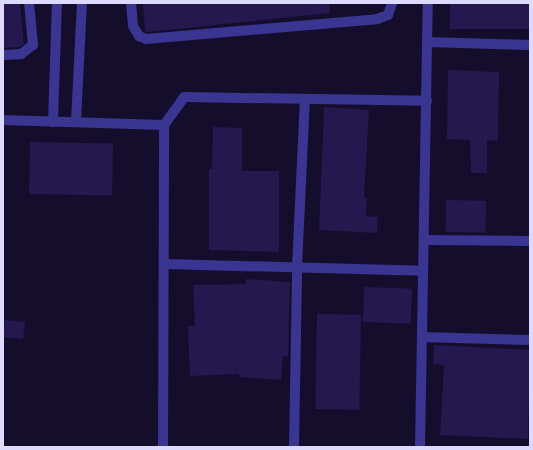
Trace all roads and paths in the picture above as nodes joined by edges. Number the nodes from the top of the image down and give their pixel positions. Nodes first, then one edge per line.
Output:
1 (29, 3) edge
2 (57, 3) edge
3 (82, 3) edge
4 (131, 3) edge
5 (392, 3) edge
6 (428, 3) edge
7 (428, 42) junction
8 (530, 46) edge
9 (3, 55) edge
10 (304, 99) junction
11 (427, 101) junction
12 (3, 120) edge
13 (76, 121) junction
14 (53, 122) junction
15 (164, 125) junction
16 (424, 240) junction
17 (530, 241) edge
18 (164, 264) junction
19 (297, 267) junction
20 (423, 271) junction
21 (422, 337) junction
22 (530, 340) edge
23 (164, 447) edge
24 (294, 447) edge
25 (420, 447) edge

1 - 9 street
2 - 14 street
3 - 13 street
4 - 5 street
6 - 7 street
7 - 8 street
7 - 11 street
10 - 11 street
10 - 15 street
10 - 19 street
11 - 16 street
12 - 14 street
13 - 14 street
13 - 15 street
15 - 18 street
16 - 17 street
16 - 20 street
18 - 19 street
18 - 23 street
19 - 20 street
19 - 24 street
20 - 21 street
21 - 22 street
21 - 25 street

